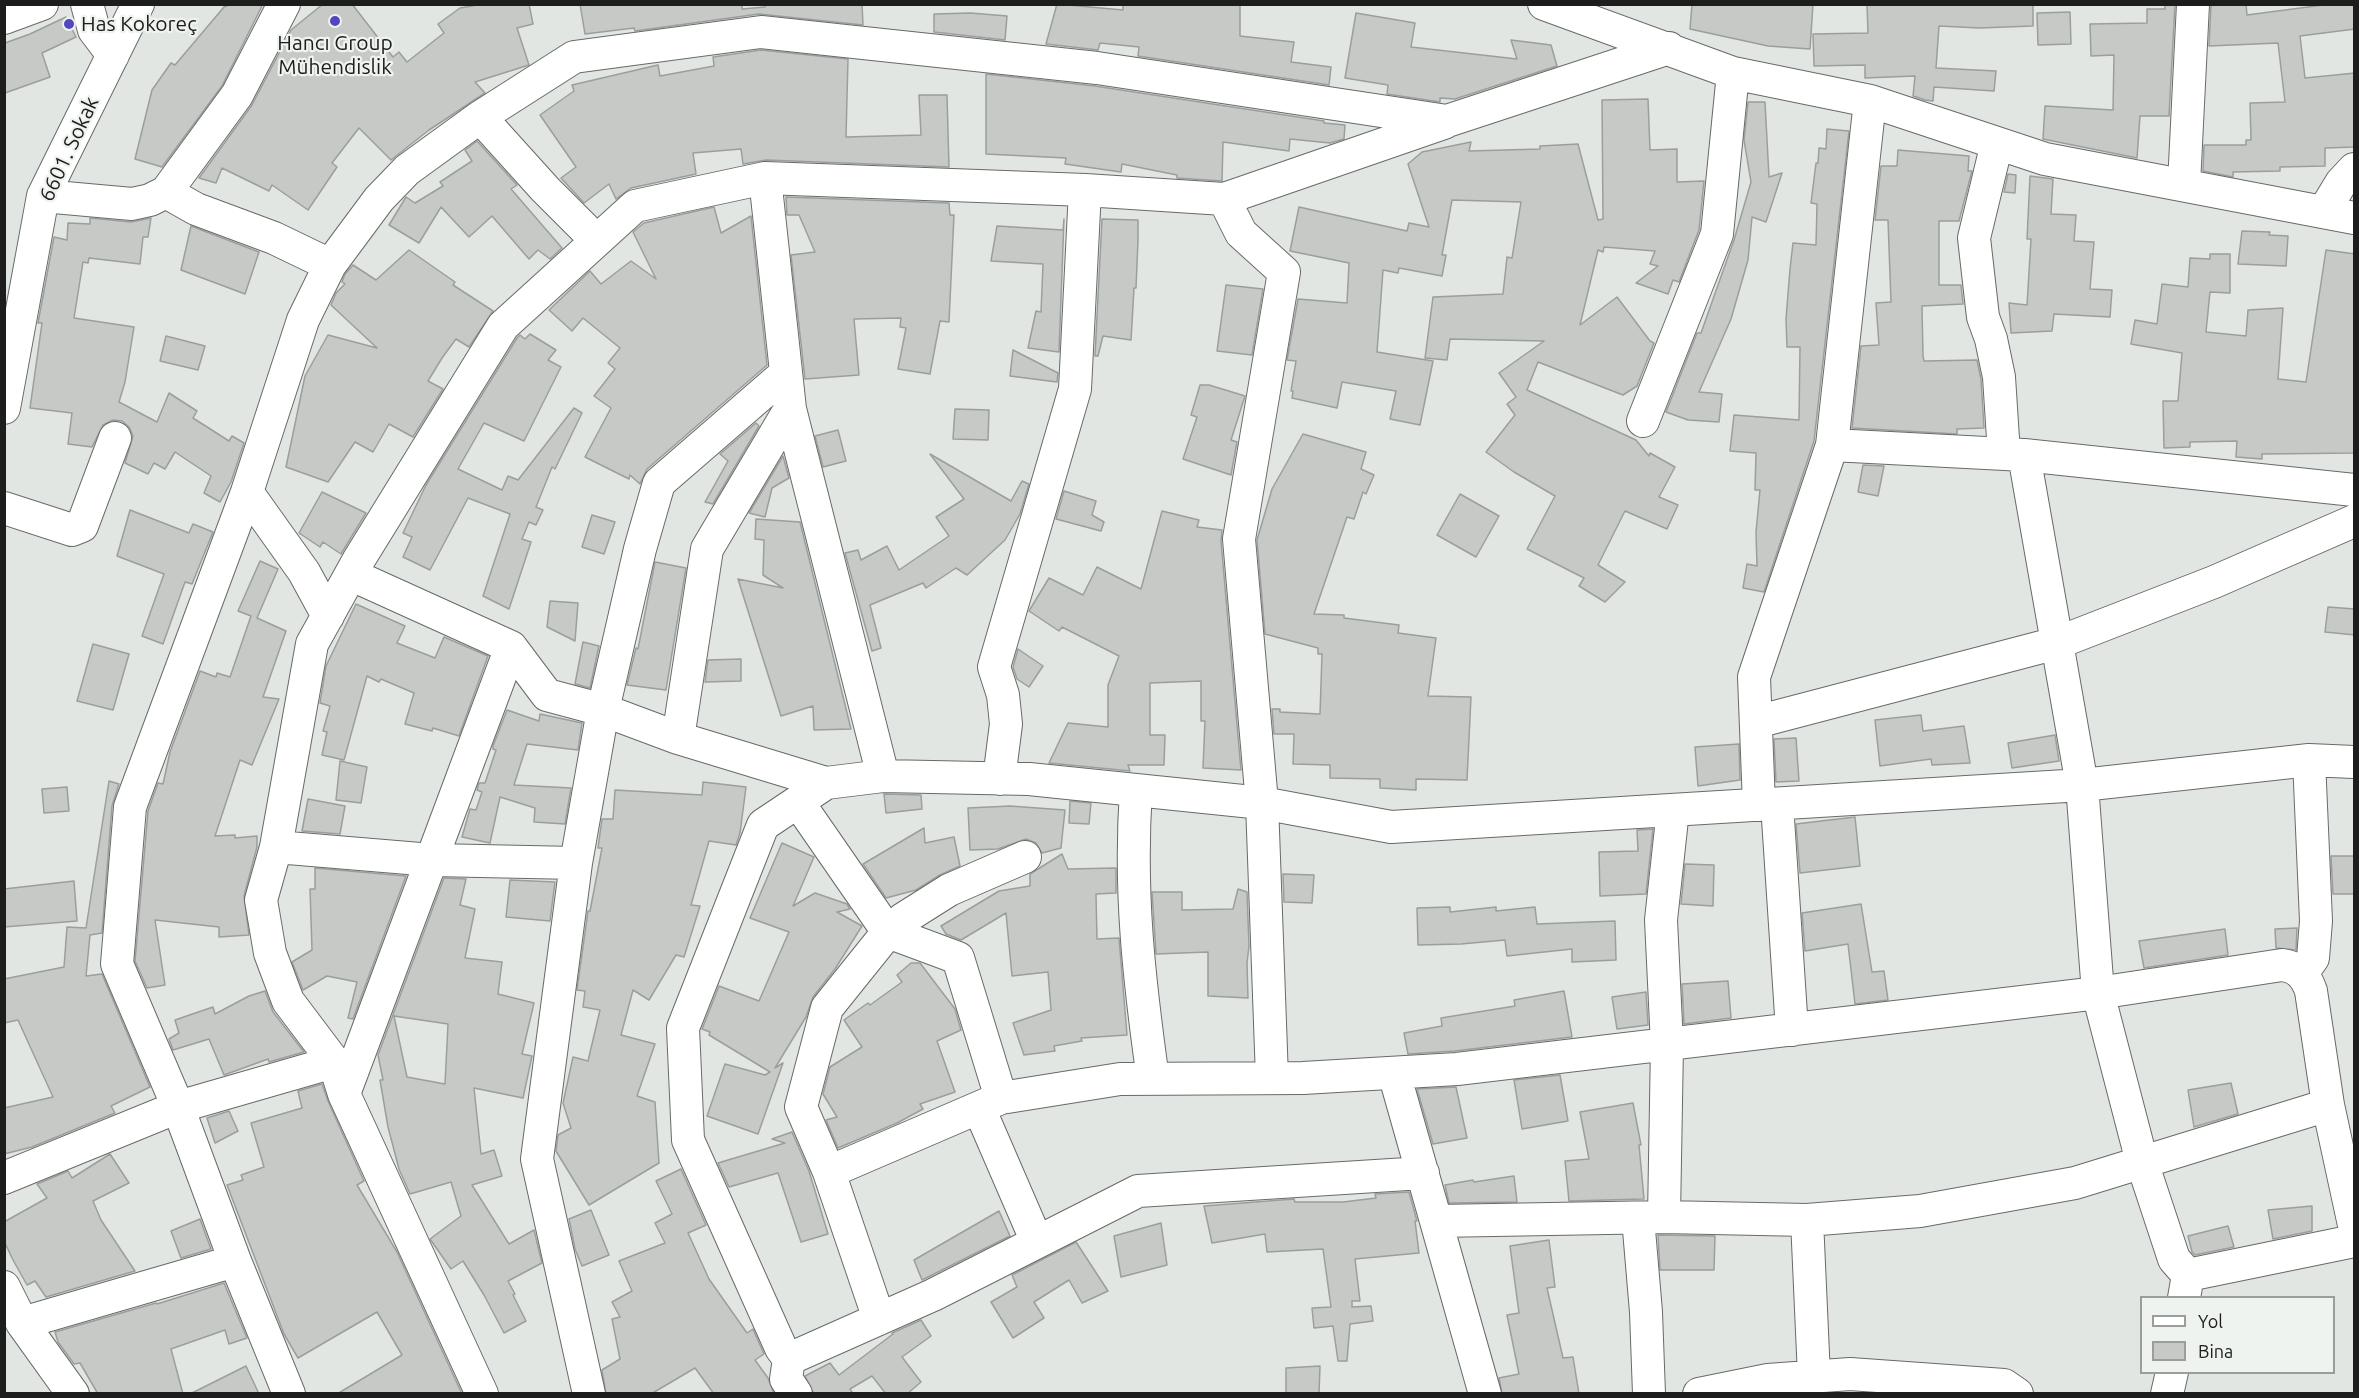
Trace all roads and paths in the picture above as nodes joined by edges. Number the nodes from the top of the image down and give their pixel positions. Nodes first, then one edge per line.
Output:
1 (42, 4) edge
2 (87, 4) edge
3 (138, 4) edge
4 (284, 4) edge
5 (1544, 4) edge
6 (2193, 4) edge
7 (4, 18) edge
8 (1669, 48) junction
9 (113, 55) junction
10 (1733, 73) junction
11 (1870, 101) junction
12 (480, 117) junction
13 (1447, 121) junction
14 (1997, 143) junction
15 (2355, 170) edge
16 (765, 178) junction
17 (2184, 184) junction
18 (1084, 190) junction
19 (166, 192) junction
20 (43, 196) junction
21 (1224, 199) junction
22 (2324, 211) junction
23 (2355, 218) edge
24 (596, 240) junction
25 (330, 265) junction
26 (786, 373) junction
27 (4, 408) edge
28 (790, 409) junction
29 (1643, 422) dead end
30 (115, 438) dead end
31 (1832, 445) junction
32 (2014, 455) junction
33 (2355, 490) edge
34 (247, 492) junction
35 (4, 508) edge
36 (2355, 521) edge
37 (352, 575) junction
38 (328, 616) junction
39 (2057, 643) junction
40 (511, 647) junction
41 (603, 710) junction
42 (1756, 722) junction
43 (678, 738) junction
44 (2309, 760) junction
45 (2355, 762) edge
46 (883, 776) junction
47 (999, 779) junction
48 (826, 783) junction
49 (2082, 785) junction
50 (1136, 790) junction
51 (798, 802) junction
52 (1262, 803) junction
53 (1768, 804) junction
54 (1673, 810) junction
55 (276, 847) junction
56 (1025, 857) dead end
57 (432, 860) junction
58 (576, 863) junction
59 (888, 932) junction
60 (2302, 973) junction
61 (2098, 993) junction
62 (1792, 1030) junction
63 (1667, 1045) junction
64 (334, 1062) junction
65 (1394, 1073) junction
66 (1272, 1078) junction
67 (1152, 1079) junction
68 (344, 1094) junction
69 (990, 1103) junction
70 (2328, 1105) junction
71 (178, 1107) junction
72 (2142, 1162) junction
73 (829, 1172) junction
74 (1423, 1173) junction
75 (4, 1178) edge
76 (1651, 1218) junction
77 (1807, 1220) junction
78 (1437, 1221) junction
79 (2355, 1225) edge
80 (2355, 1241) edge
81 (1037, 1242) junction
82 (236, 1261) junction
83 (2186, 1286) edge
84 (4, 1287) edge
85 (879, 1319) junction
86 (22, 1323) junction
87 (789, 1359) junction
88 (2172, 1374) edge
89 (1814, 1376) junction
90 (1851, 1384) edge
91 (73, 1394) edge
92 (289, 1394) edge
93 (482, 1394) edge
94 (589, 1394) edge
95 (796, 1394) edge
96 (1485, 1394) edge
97 (1649, 1394) edge
98 (1699, 1394) edge
99 (2017, 1394) edge
100 (2167, 1394) edge

1 - 7 street
2 - 9 street
3 - 9 street, 6601. Sokak
4 - 19 street
5 - 8 street
6 - 17 street
8 - 10 street
8 - 13 street
9 - 20 street, 6601. Sokak
10 - 11 street
10 - 29 street
11 - 14 street
11 - 31 street
12 - 13 street
12 - 24 street
12 - 25 street
13 - 21 street
14 - 17 street
14 - 32 street
15 - 22 street
16 - 18 street
16 - 24 street
16 - 26 street
17 - 22 street
18 - 21 street
18 - 47 street
19 - 20 street
19 - 25 street
20 - 27 street, 6601. Sokak
21 - 52 street
22 - 23 street
24 - 37 street
25 - 34 street
26 - 28 street
26 - 41 street
28 - 43 street
28 - 46 street
30 - 35 street
31 - 32 street
31 - 42 street
32 - 33 street
32 - 39 street
34 - 38 street
34 - 71 street
36 - 39 street
37 - 38 street
37 - 40 street
38 - 55 street
39 - 42 street
39 - 49 street
40 - 41 street
40 - 57 street
41 - 43 street
41 - 58 street
42 - 53 street
43 - 48 street
44 - 45 street
44 - 49 street
44 - 60 street
46 - 47 street
46 - 48 street
47 - 50 street
48 - 51 street
49 - 53 street
49 - 61 street
50 - 52 street
50 - 67 street
51 - 59 street
51 - 87 street
52 - 54 street
52 - 66 street
53 - 54 street
53 - 62 street
54 - 63 street
55 - 57 street
55 - 64 street
56 - 59 street
57 - 58 street
57 - 68 street
58 - 94 street
59 - 69 street
59 - 73 street
60 - 61 street
60 - 70 street
61 - 62 street
61 - 72 street
62 - 63 street
63 - 65 street
63 - 76 street
64 - 68 street
64 - 71 street
65 - 66 street
65 - 74 street
66 - 67 street
67 - 69 street
68 - 93 street
69 - 73 street
69 - 81 street
70 - 72 street
70 - 79 street
71 - 75 street
71 - 82 street
72 - 77 street
72 - 83 street
73 - 85 street
74 - 78 street
74 - 81 street
76 - 77 street
76 - 78 street
76 - 97 street
77 - 89 street
78 - 96 street
80 - 83 street
81 - 85 street
82 - 86 street
82 - 92 street
84 - 86 street
85 - 87 street
86 - 91 street
87 - 95 street
88 - 100 street
89 - 90 street
89 - 98 street
90 - 99 street

